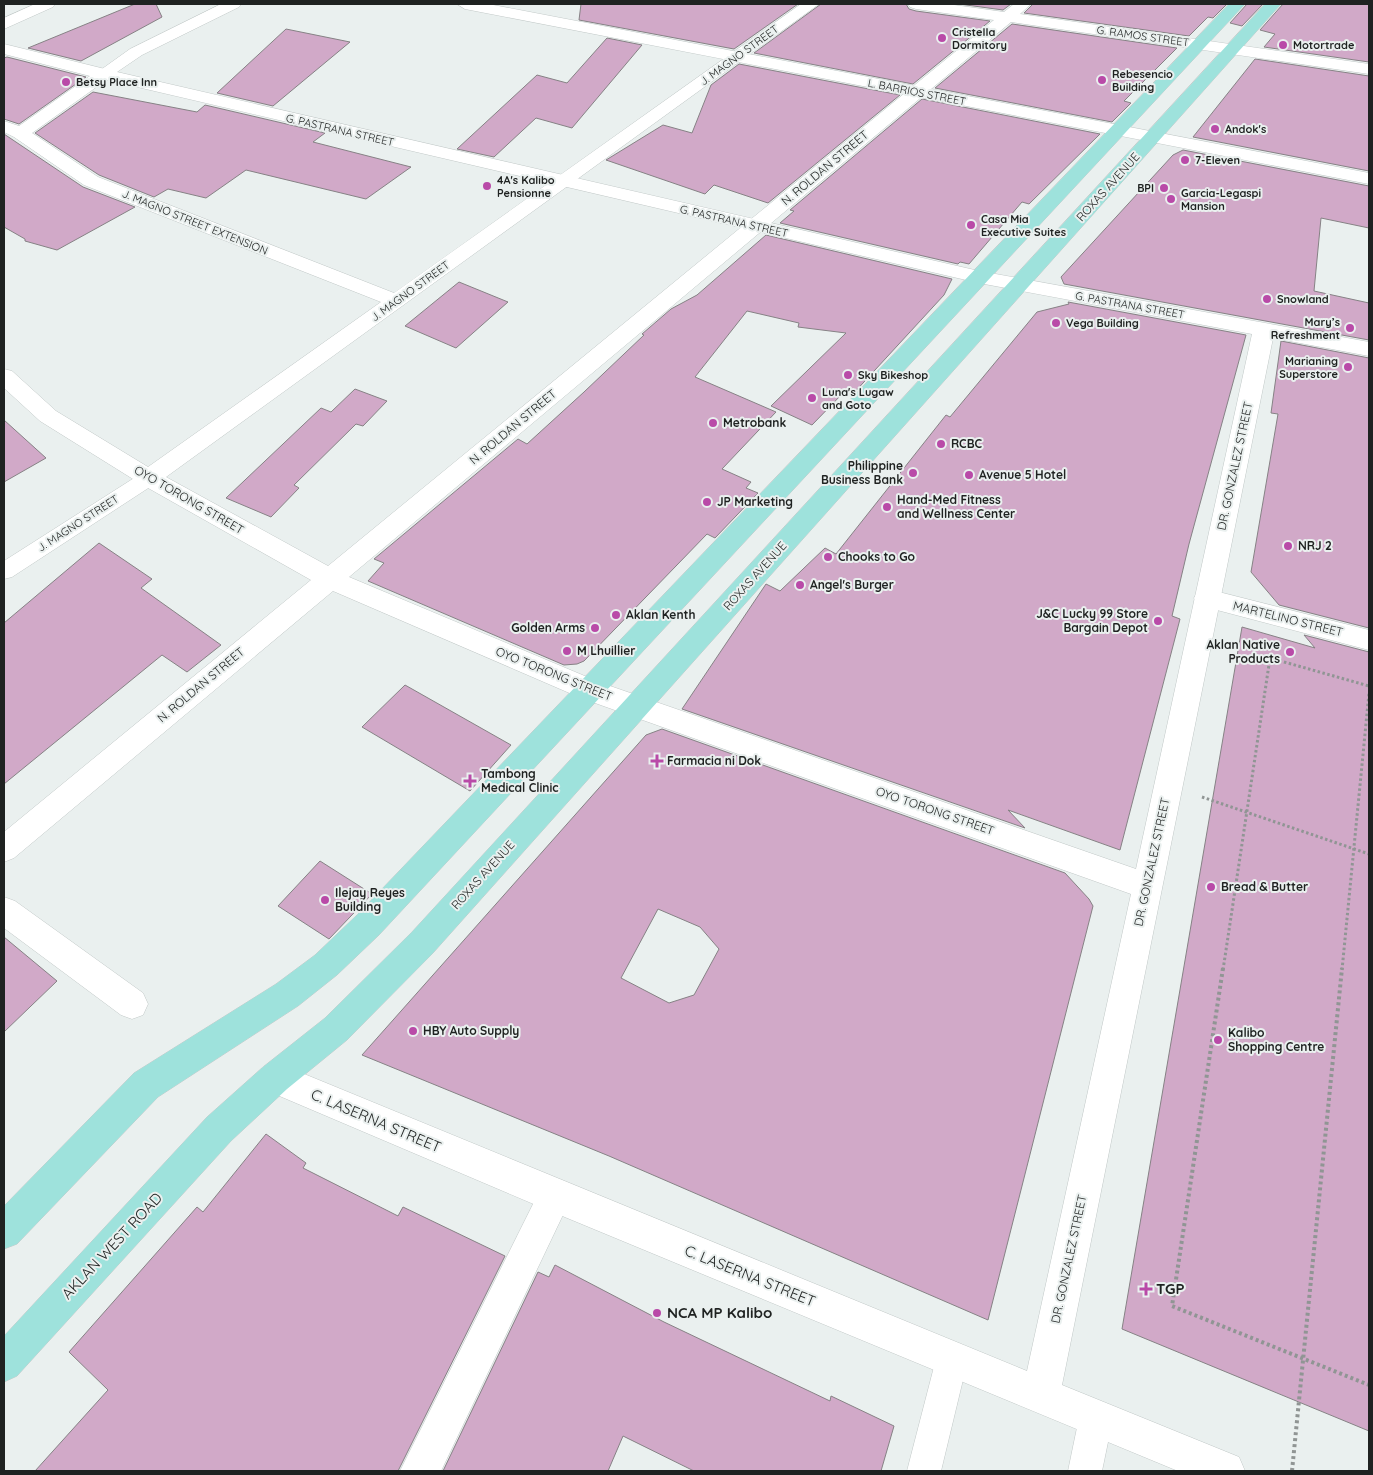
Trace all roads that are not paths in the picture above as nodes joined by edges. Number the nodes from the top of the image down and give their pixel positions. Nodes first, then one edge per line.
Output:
1 (48, 4) edge
2 (232, 4) edge
3 (465, 4) edge
4 (811, 4) edge
5 (916, 4) edge
6 (1237, 4) edge
7 (1273, 4) edge
8 (1015, 10) edge
9 (4, 24) edge
10 (1198, 44) junction
11 (4, 49) edge
12 (1232, 49) junction
13 (736, 57) junction
14 (1369, 69) edge
15 (103, 74) junction
16 (916, 92) junction
17 (12, 130) edge
18 (1116, 132) junction
19 (1152, 138) junction
20 (1369, 179) edge
21 (562, 182) junction
22 (756, 226) junction
23 (978, 277) junction
24 (1019, 285) junction
25 (396, 301) junction
26 (1264, 329) junction
27 (1369, 349) edge
28 (4, 376) edge
29 (149, 478) junction
30 (4, 571) edge
31 (330, 579) junction
32 (1207, 598) junction
33 (1369, 640) edge
34 (590, 690) junction
35 (637, 706) junction
36 (4, 849) edge
37 (1146, 886) junction
38 (4, 911) edge
39 (132, 1004) dead end
40 (275, 1078) junction
41 (220, 1129) joint
42 (555, 1196) junction
43 (4, 1231) edge
44 (952, 1359) junction
45 (4, 1363) edge
46 (1041, 1395) junction
47 (1096, 1418) junction
48 (420, 1471) edge
49 (924, 1471) edge
50 (1085, 1471) edge
51 (1225, 1471) edge

1 - 9 street
2 - 15 street
3 - 13 street, L. BARRIOS STREET
4 - 13 street, J. MAGNO STREET
5 - 8 street, G. RAMOS STREET
6 - 10 main road
7 - 12 main road, ROXAS AVENUE
8 - 10 street, G. RAMOS STREET
8 - 16 street, N. ROLDAN STREET
10 - 12 street, G. RAMOS STREET
10 - 18 main road
11 - 15 street, G. PASTRANA STREET
12 - 14 street, G. RAMOS STREET
12 - 19 main road, ROXAS AVENUE
13 - 16 street, L. BARRIOS STREET
13 - 21 street, J. MAGNO STREET
15 - 17 street
15 - 21 street, G. PASTRANA STREET
16 - 18 street, L. BARRIOS STREET
16 - 22 street, N. ROLDAN STREET
17 - 25 street, J. MAGNO STREET EXTENSION
18 - 19 street, L. BARRIOS STREET
18 - 23 main road
19 - 20 street, L. BARRIOS STREET
19 - 24 main road, ROXAS AVENUE
21 - 22 street, G. PASTRANA STREET
21 - 25 street, J. MAGNO STREET
22 - 23 street, G. PASTRANA STREET
22 - 31 street, N. ROLDAN STREET
23 - 24 street, G. PASTRANA STREET
23 - 34 main road
24 - 26 street, G. PASTRANA STREET
24 - 35 main road, ROXAS AVENUE
25 - 29 street, J. MAGNO STREET
26 - 27 street, G. PASTRANA STREET
26 - 32 street, DR. GONZALEZ STREET
28 - 29 street, OYO TORONG STREET
29 - 30 lane, J. MAGNO STREET
29 - 31 street, OYO TORONG STREET
31 - 34 street, OYO TORONG STREET
31 - 36 street, N. ROLDAN STREET
32 - 33 street, MARTELINO STREET
32 - 37 street, DR. GONZALEZ STREET
34 - 35 street, OYO TORONG STREET
34 - 43 main road
35 - 37 street, OYO TORONG STREET
35 - 40 main road, ROXAS AVENUE
37 - 46 street, DR. GONZALEZ STREET
38 - 39 street
40 - 41 main road, ROXAS AVENUE
40 - 42 street, C. LASERNA STREET
41 - 45 main road, AKLAN WEST ROAD
42 - 44 street, C. LASERNA STREET
42 - 48 street
44 - 46 street, C. LASERNA STREET
44 - 49 lane
46 - 47 street, C. LASERNA STREET
47 - 50 lane
47 - 51 street, C. LASERNA STREET

